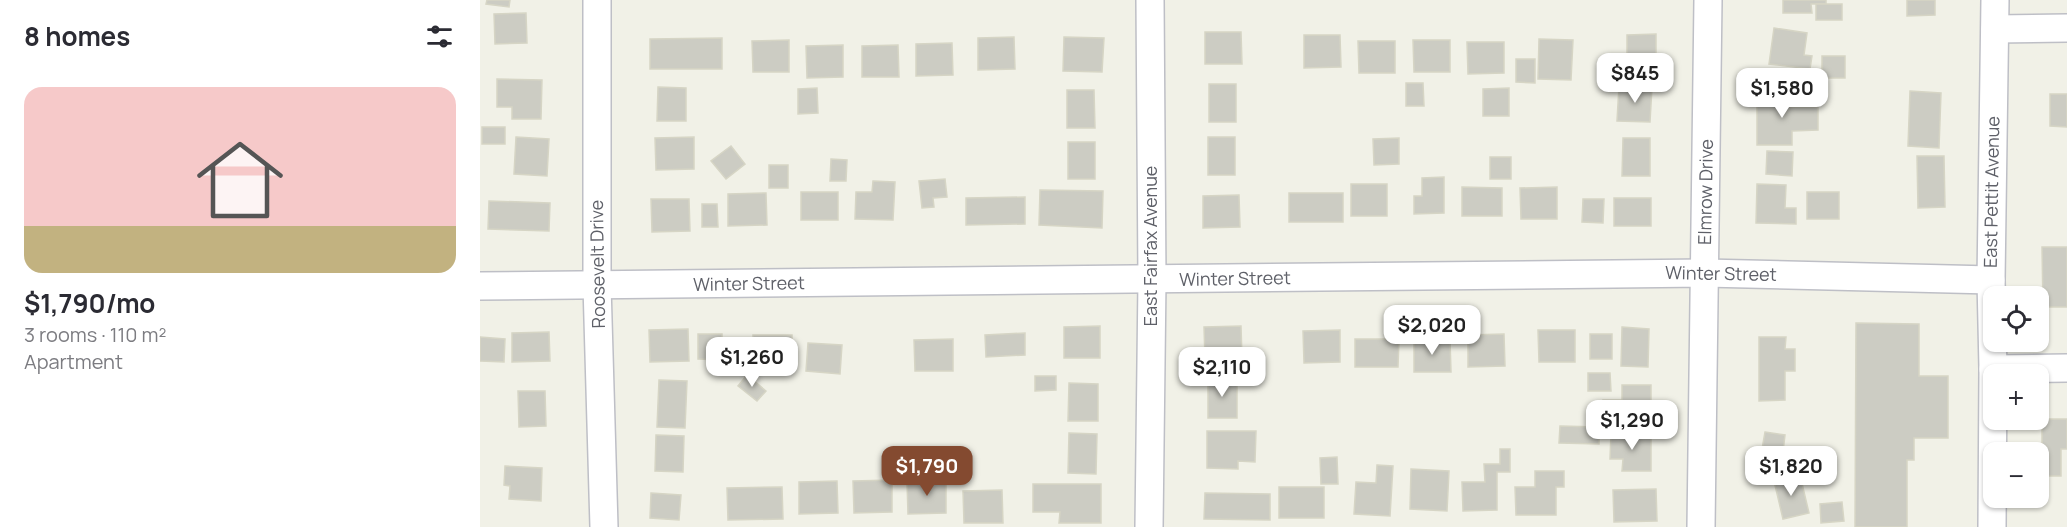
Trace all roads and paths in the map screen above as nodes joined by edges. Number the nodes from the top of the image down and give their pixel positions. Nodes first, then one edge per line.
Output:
1 (597, 0) edge
2 (1150, 0) edge
3 (1708, 0) edge
4 (1995, 0) edge
5 (2067, 28) edge
6 (1995, 29) junction
7 (1705, 273) junction
8 (1152, 280) junction
9 (1991, 280) junction
10 (597, 285) junction
11 (480, 286) edge
12 (1993, 364) edge
13 (2049, 368) edge
14 (2067, 368) edge
15 (1993, 430) edge
16 (604, 527) edge
17 (1149, 527) edge
18 (1701, 527) edge
19 (1992, 527) edge

1 - 10 street, Roosevelt Drive
2 - 8 street, East Fairfax Avenue
3 - 7 street, Elmrow Drive
4 - 6 street, East Pettit Avenue
5 - 6 street
6 - 9 street, East Pettit Avenue
7 - 8 street, Winter Street
7 - 9 street, Winter Street
7 - 18 street, Elmrow Drive
8 - 10 street, Winter Street
8 - 17 street, East Fairfax Avenue
9 - 12 street, East Pettit Avenue
10 - 11 street, Winter Street
10 - 16 street, Roosevelt Drive
13 - 14 street
15 - 19 street, East Pettit Avenue

